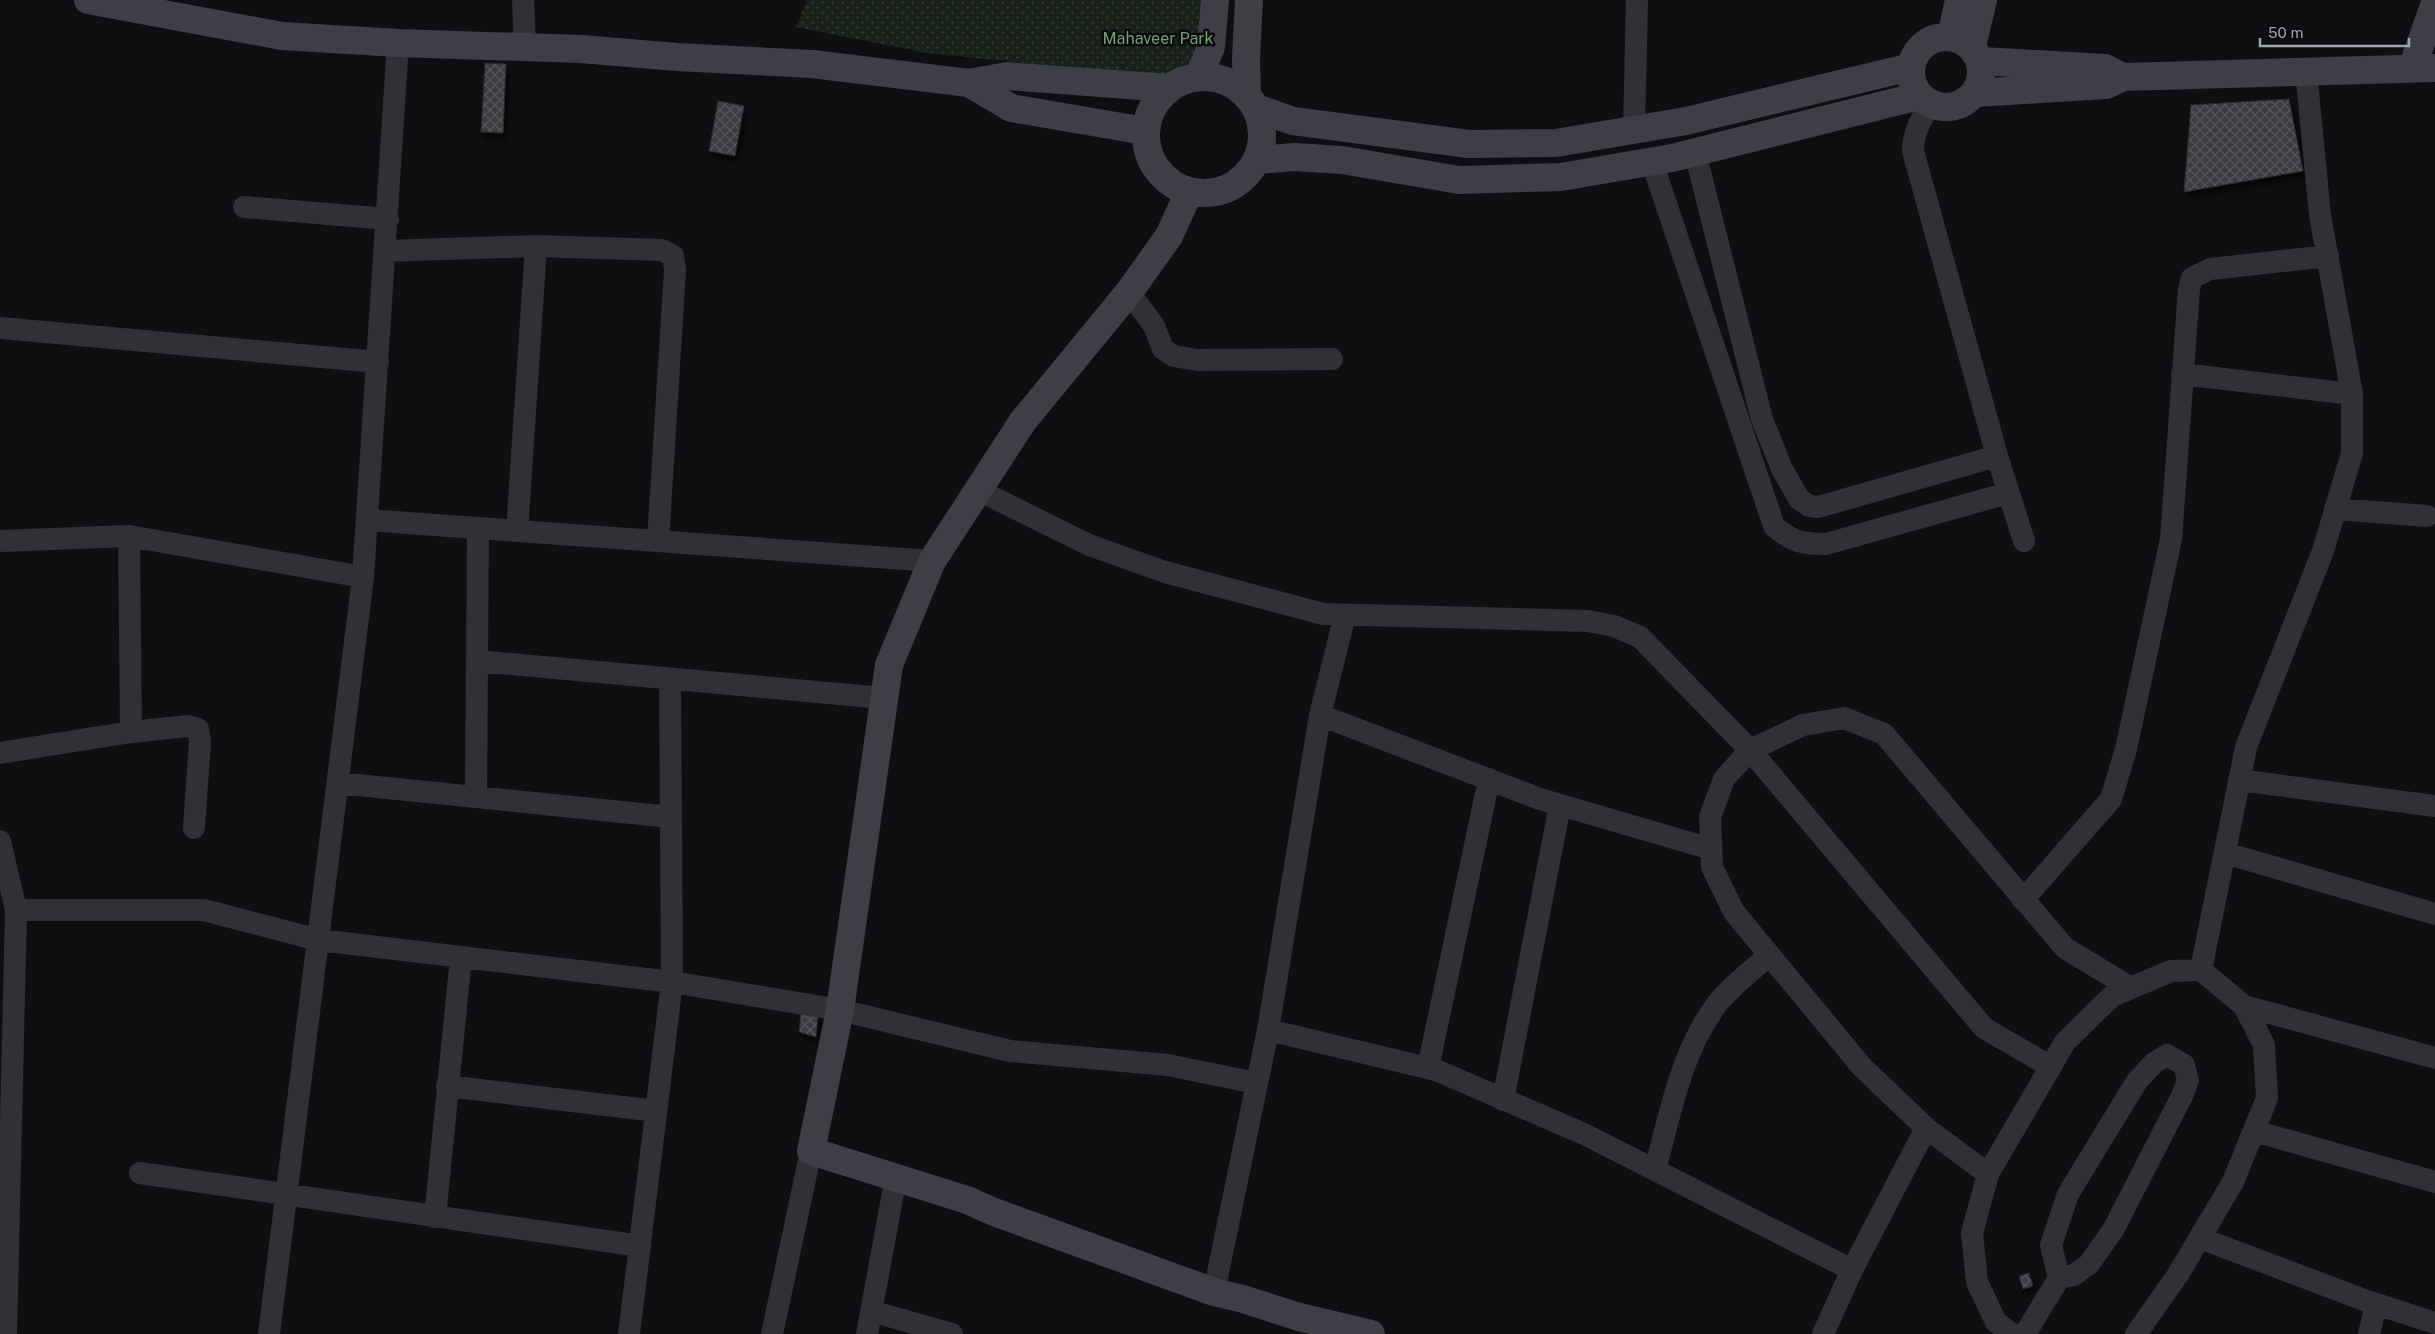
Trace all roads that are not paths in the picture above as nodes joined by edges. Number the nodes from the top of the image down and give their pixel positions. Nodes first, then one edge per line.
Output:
1 (88, 0) edge
2 (523, 0) edge
3 (1215, 0) edge
4 (1249, 0) edge
5 (1637, 0) edge
6 (1959, 0) edge
7 (1983, 0) edge
8 (2435, 3) edge
9 (398, 43) junction
10 (1968, 48) junction
11 (525, 49) junction
12 (1911, 67) junction
13 (2424, 68) edge
14 (2306, 71) junction
15 (1199, 76) junction
16 (2123, 77) junction
17 (969, 83) junction
18 (1168, 88) junction
19 (1975, 94) junction
20 (1925, 100) junction
21 (1252, 101) junction
22 (1634, 130) junction
23 (1145, 131) junction
24 (1695, 152) junction
25 (1258, 160) junction
26 (1652, 162) junction
27 (1188, 192) junction
28 (244, 207) dead end
29 (388, 219) junction
30 (536, 246) junction
31 (386, 251) junction
32 (2328, 256) junction
33 (1129, 292) junction
34 (0, 328) edge
35 (1332, 359) dead end
36 (378, 362) junction
37 (2182, 374) junction
38 (2352, 394) junction
39 (1997, 456) junction
40 (978, 490) junction
41 (2008, 493) junction
42 (2336, 509) junction
43 (2426, 516) dead end
44 (367, 520) junction
45 (478, 528) junction
46 (517, 531) junction
47 (129, 536) junction
48 (0, 541) edge
49 (658, 541) junction
50 (2024, 541) dead end
51 (932, 561) junction
52 (363, 577) junction
53 (1345, 615) junction
54 (477, 661) junction
55 (670, 679) junction
56 (882, 698) junction
57 (1320, 715) junction
58 (131, 732) junction
59 (1750, 750) junction
60 (0, 753) edge
61 (1489, 779) junction
62 (2240, 780) junction
63 (338, 784) junction
64 (476, 797) junction
65 (1560, 804) junction
66 (2435, 806) edge
67 (671, 817) junction
68 (194, 828) dead end
69 (0, 840) edge
70 (1711, 849) junction
71 (2225, 853) junction
72 (2023, 900) junction
73 (16, 910) junction
74 (2435, 914) edge
75 (319, 940) junction
76 (1769, 955) junction
77 (461, 957) junction
78 (2201, 970) junction
79 (672, 982) junction
80 (2131, 988) junction
81 (2244, 1006) junction
82 (840, 1010) junction
83 (1268, 1030) junction
84 (2435, 1058) edge
85 (2051, 1067) junction
86 (1428, 1068) junction
87 (1256, 1083) junction
88 (448, 1086) junction
89 (1503, 1100) junction
90 (656, 1111) junction
91 (1926, 1128) junction
92 (2254, 1131) junction
93 (811, 1151) junction
94 (1655, 1170) junction
95 (140, 1173) dead end
96 (1988, 1174) junction
97 (896, 1176) junction
98 (2435, 1182) edge
99 (287, 1195) junction
100 (435, 1217) junction
101 (2200, 1238) junction
102 (640, 1246) junction
103 (1852, 1270) junction
104 (2059, 1278) junction
105 (1214, 1292) junction
106 (2376, 1304) junction
107 (871, 1311) junction
108 (2435, 1323) edge
109 (1297, 1326) edge
110 (6, 1334) edge
111 (269, 1334) edge
112 (629, 1334) edge
113 (772, 1334) edge
114 (867, 1334) edge
115 (952, 1334) edge
116 (1371, 1334) edge
117 (1823, 1334) edge
118 (2012, 1334) edge
119 (2024, 1334) edge
120 (2136, 1334) edge
121 (2369, 1334) edge

1 - 9 street
2 - 11 street
3 - 15 street
4 - 21 street
5 - 22 street
6 - 10 street
7 - 10 street
8 - 13 street
9 - 11 street
9 - 29 street
10 - 12 street
10 - 16 street
10 - 19 street
11 - 17 street
12 - 20 street
12 - 22 street
13 - 14 street
14 - 16 street
14 - 32 street
15 - 18 street
15 - 21 street
16 - 19 street
17 - 18 street
17 - 23 street
18 - 23 street
19 - 20 street
20 - 24 street
20 - 39 street
21 - 22 street
21 - 25 street
23 - 27 street
24 - 26 street
24 - 39 street
25 - 26 street
25 - 27 street
26 - 41 street
27 - 33 street
28 - 29 street
29 - 31 street
30 - 31 street
30 - 46 street
30 - 49 street
31 - 36 street
32 - 37 street
32 - 38 street
33 - 35 street
33 - 40 street
34 - 36 street
36 - 44 street
37 - 38 street
37 - 72 street
38 - 42 street
39 - 41 street
40 - 51 street
40 - 53 street
41 - 50 street
42 - 43 street
42 - 62 street
44 - 45 street
44 - 52 street
45 - 46 street
45 - 54 street
46 - 49 street
47 - 48 street
47 - 52 street
47 - 58 street
49 - 51 street
51 - 56 street
52 - 63 street
53 - 57 street
53 - 59 street
54 - 55 street
54 - 64 street
55 - 56 street
55 - 67 street
56 - 82 street
57 - 61 street
57 - 83 street
58 - 60 street
58 - 68 street
59 - 70 street
59 - 72 street
59 - 85 street
61 - 65 street
61 - 86 street
62 - 66 street
62 - 71 street
63 - 64 street
63 - 75 street
64 - 67 street
65 - 70 street
65 - 89 street
67 - 79 street
69 - 73 street
70 - 76 street
71 - 74 street
71 - 78 street
72 - 80 street
73 - 75 street
73 - 110 street
75 - 77 street
75 - 99 street
76 - 91 street
76 - 94 street
77 - 79 street
77 - 88 street
78 - 80 street
78 - 81 street
79 - 82 street
79 - 90 street
80 - 85 street
81 - 84 street
81 - 92 street
82 - 87 street
82 - 93 street
83 - 86 street
83 - 87 street
85 - 96 street
86 - 89 street
87 - 105 street
88 - 90 street
88 - 100 street
89 - 94 street
90 - 102 street
91 - 96 street
91 - 103 street
92 - 98 street
92 - 101 street
93 - 97 street
93 - 113 street
94 - 103 street
95 - 99 street
96 - 118 street
97 - 105 street
97 - 107 street
99 - 100 street
99 - 111 street
100 - 102 street
101 - 106 street
101 - 120 street
102 - 112 street
103 - 117 street
104 - 104 street
104 - 119 street
105 - 109 street
106 - 108 street
106 - 121 street
107 - 114 street
107 - 115 street
109 - 116 street

